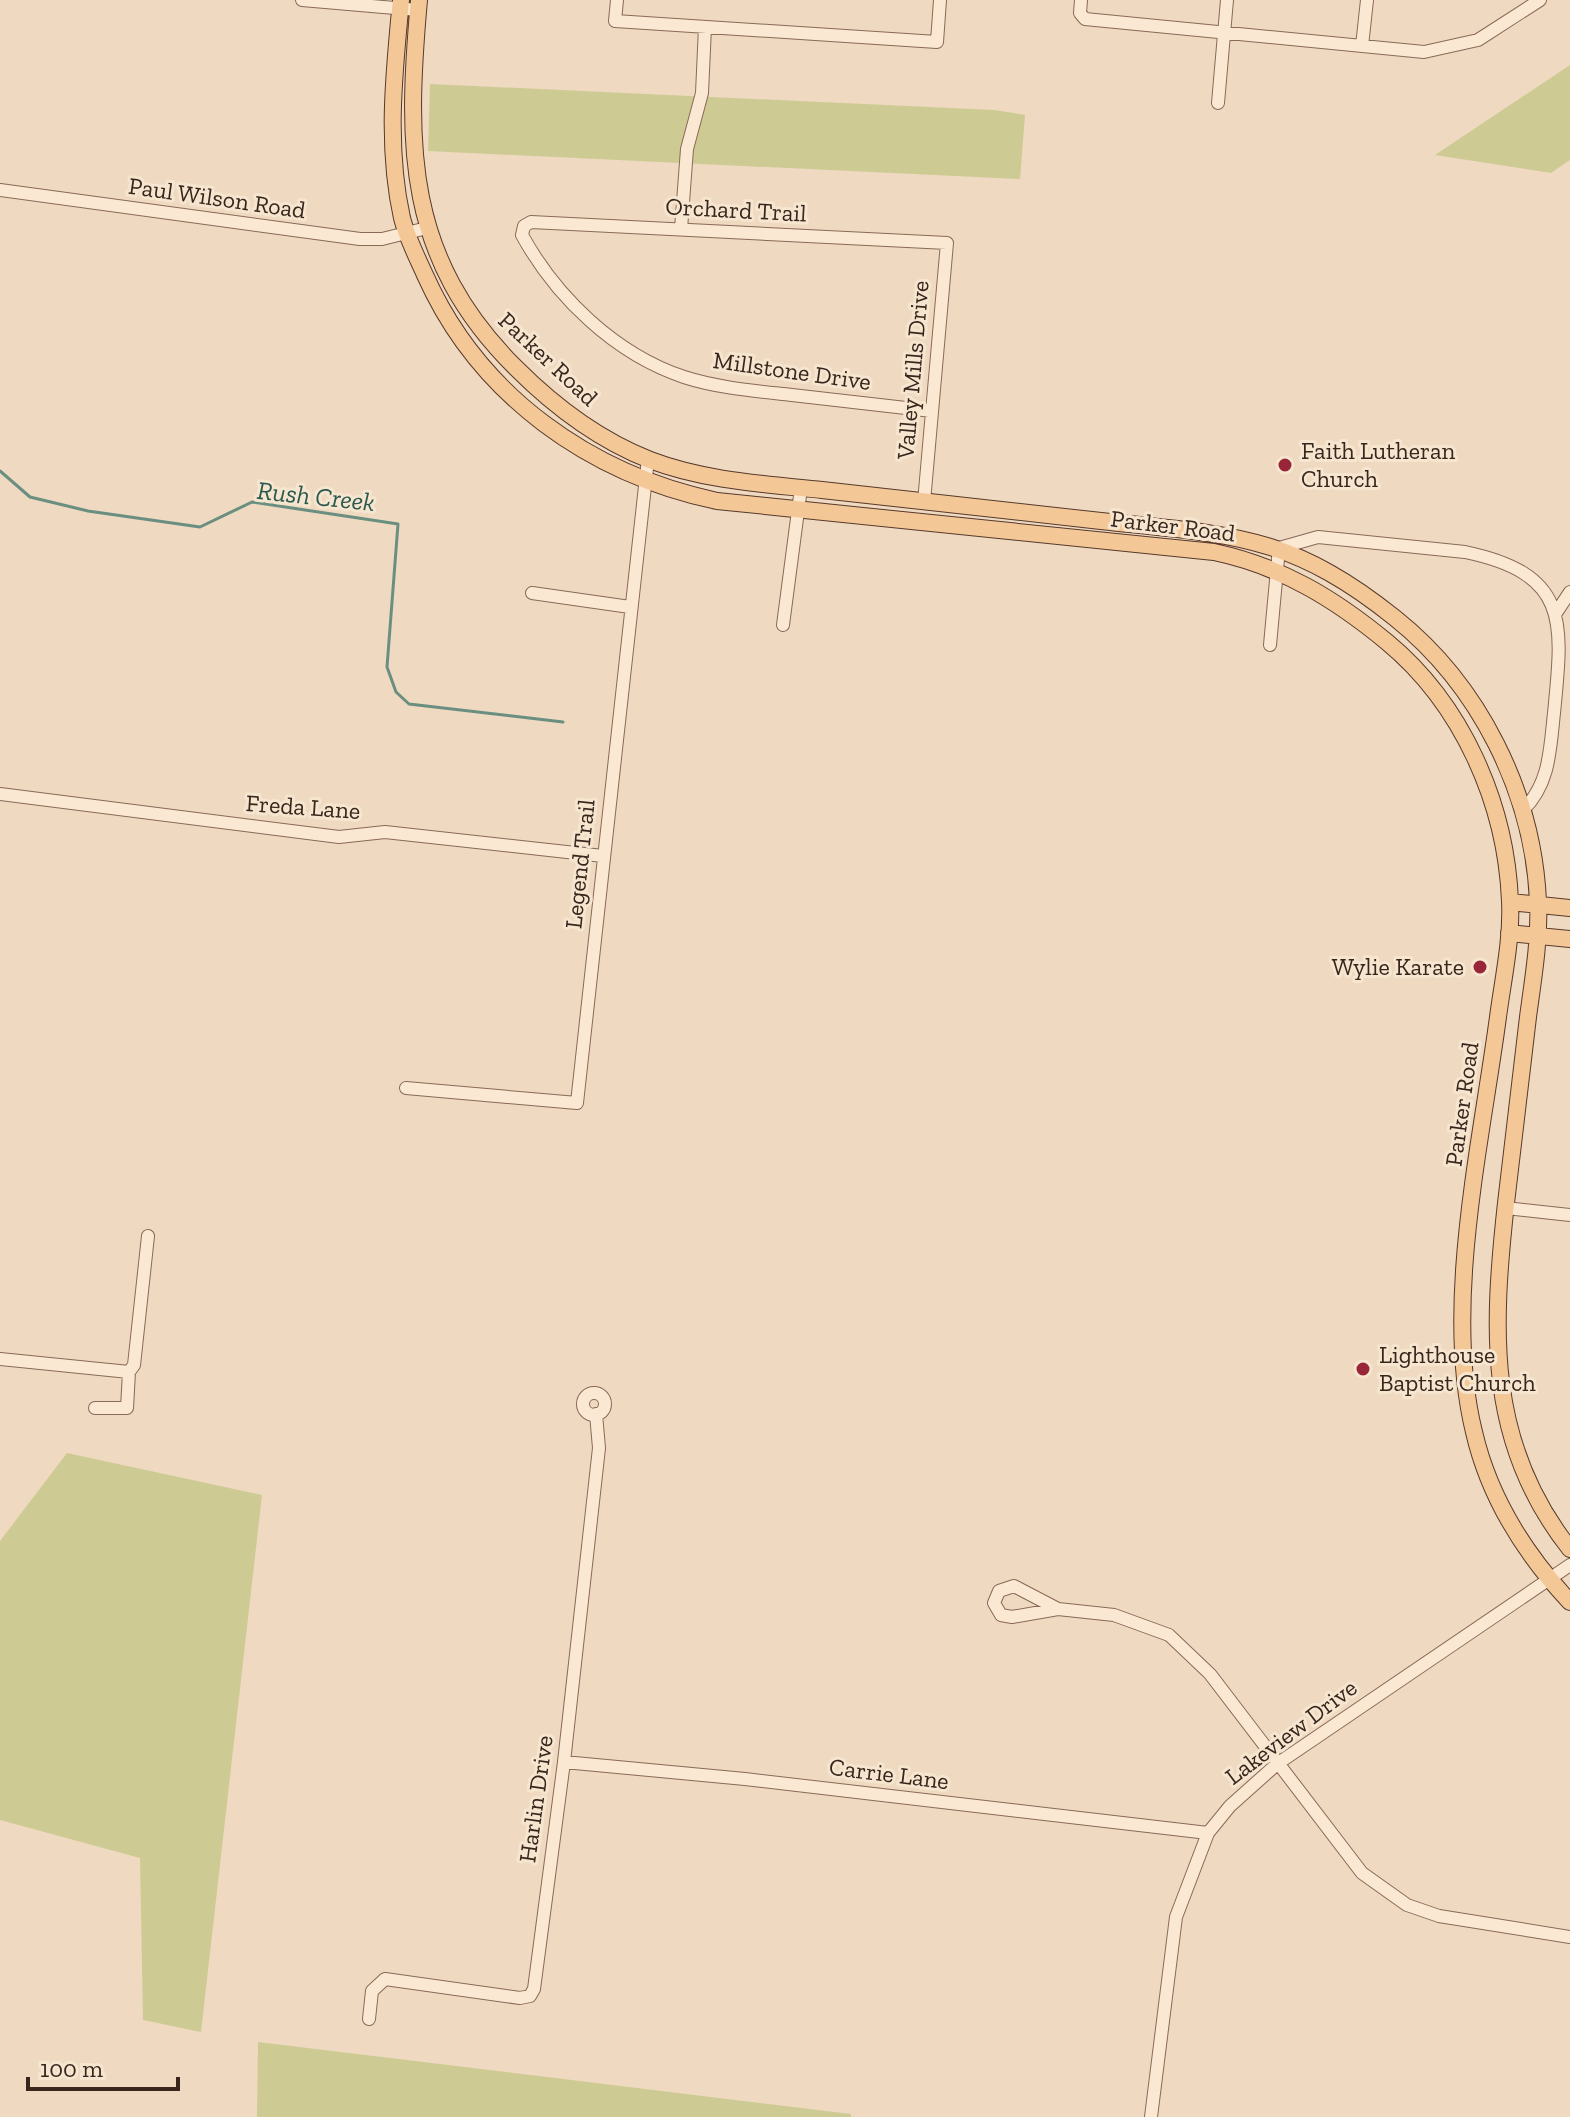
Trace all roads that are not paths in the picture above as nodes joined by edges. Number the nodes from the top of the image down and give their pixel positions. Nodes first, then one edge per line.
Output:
1 (302, 0) edge
2 (617, 0) edge
3 (940, 0) edge
4 (1227, 0) edge
5 (1367, 0) edge
6 (1540, 0) edge
7 (401, 4) edge
8 (418, 5) edge
9 (1080, 6) edge
10 (705, 27) junction
11 (1223, 34) junction
12 (1362, 46) junction
13 (1218, 103) dead end
14 (0, 190) edge
15 (524, 226) joint
16 (427, 228) junction
17 (681, 229) junction
18 (407, 234) junction
19 (947, 243) joint
20 (932, 411) junction
21 (648, 459) junction
22 (646, 481) junction
23 (801, 488) junction
24 (924, 502) junction
25 (798, 511) junction
26 (1279, 548) junction
27 (1277, 571) junction
28 (1570, 592) edge
29 (532, 593) dead end
30 (630, 607) junction
31 (1556, 613) junction
32 (783, 625) dead end
33 (1566, 638) edge
34 (1270, 645) dead end
35 (0, 794) edge
36 (1523, 810) junction
37 (603, 856) junction
38 (1510, 902) junction
39 (1539, 905) junction
40 (1570, 908) edge
41 (1509, 933) junction
42 (1538, 935) junction
43 (1570, 939) edge
44 (406, 1088) dead end
45 (1506, 1208) junction
46 (1570, 1215) edge
47 (148, 1236) dead end
48 (0, 1359) edge
49 (129, 1372) junction
50 (95, 1408) dead end
51 (596, 1414) dead end
52 (1570, 1549) edge
53 (1570, 1565) edge
54 (1547, 1577) junction
55 (1570, 1602) edge
56 (1058, 1609) dead end
57 (564, 1762) junction
58 (1277, 1764) junction
59 (1208, 1833) junction
60 (1570, 1937) edge
61 (369, 2019) dead end
62 (1151, 2117) edge

1 - 7 street
2 - 10 street
3 - 10 street
4 - 11 street
5 - 12 street
6 - 12 street
7 - 8 street
7 - 18 main road, Parker Road
8 - 16 main road, Parker Road
9 - 11 street
10 - 17 street
11 - 12 street
11 - 13 street
14 - 18 street, Paul Wilson Road
15 - 17 street, Orchard Trail
15 - 20 street, Millstone Drive
16 - 18 street, Paul Wilson Road
16 - 21 main road, Parker Road
17 - 19 street, Orchard Trail
18 - 22 main road, Parker Road
19 - 20 street, Valley Mills Drive
20 - 24 street, Valley Mills Drive
21 - 22 street, Legend Trail
21 - 23 main road, Parker Road
22 - 25 main road, Parker Road
22 - 30 street, Legend Trail
23 - 24 main road, Parker Road
23 - 25 street
24 - 26 main road, Parker Road
25 - 27 main road, Parker Road
25 - 32 street
26 - 27 street
26 - 31 street
26 - 36 main road, Parker Road
27 - 34 street
27 - 38 main road, Parker Road
28 - 31 street
29 - 30 street
30 - 37 street, Legend Trail
31 - 33 street
33 - 36 street
35 - 37 street, Freda Lane
36 - 39 main road, Parker Road
37 - 44 street, Legend Trail
38 - 39 main road
38 - 41 main road, Parker Road
39 - 40 main road
39 - 42 main road, Parker Road
41 - 42 main road
41 - 54 main road, Parker Road
42 - 43 main road
42 - 45 main road, Parker Road
45 - 46 street
45 - 52 main road, Parker Road
47 - 49 street
48 - 49 street
49 - 50 street
51 - 57 street, Harlin Drive
53 - 54 street, Lakeview Drive
54 - 55 main road, Parker Road
54 - 58 street, Lakeview Drive
56 - 58 street
57 - 59 street, Carrie Lane
57 - 61 street, Harlin Drive
58 - 59 street, Lakeview Drive
58 - 60 street
59 - 62 street, Lakeview Drive

